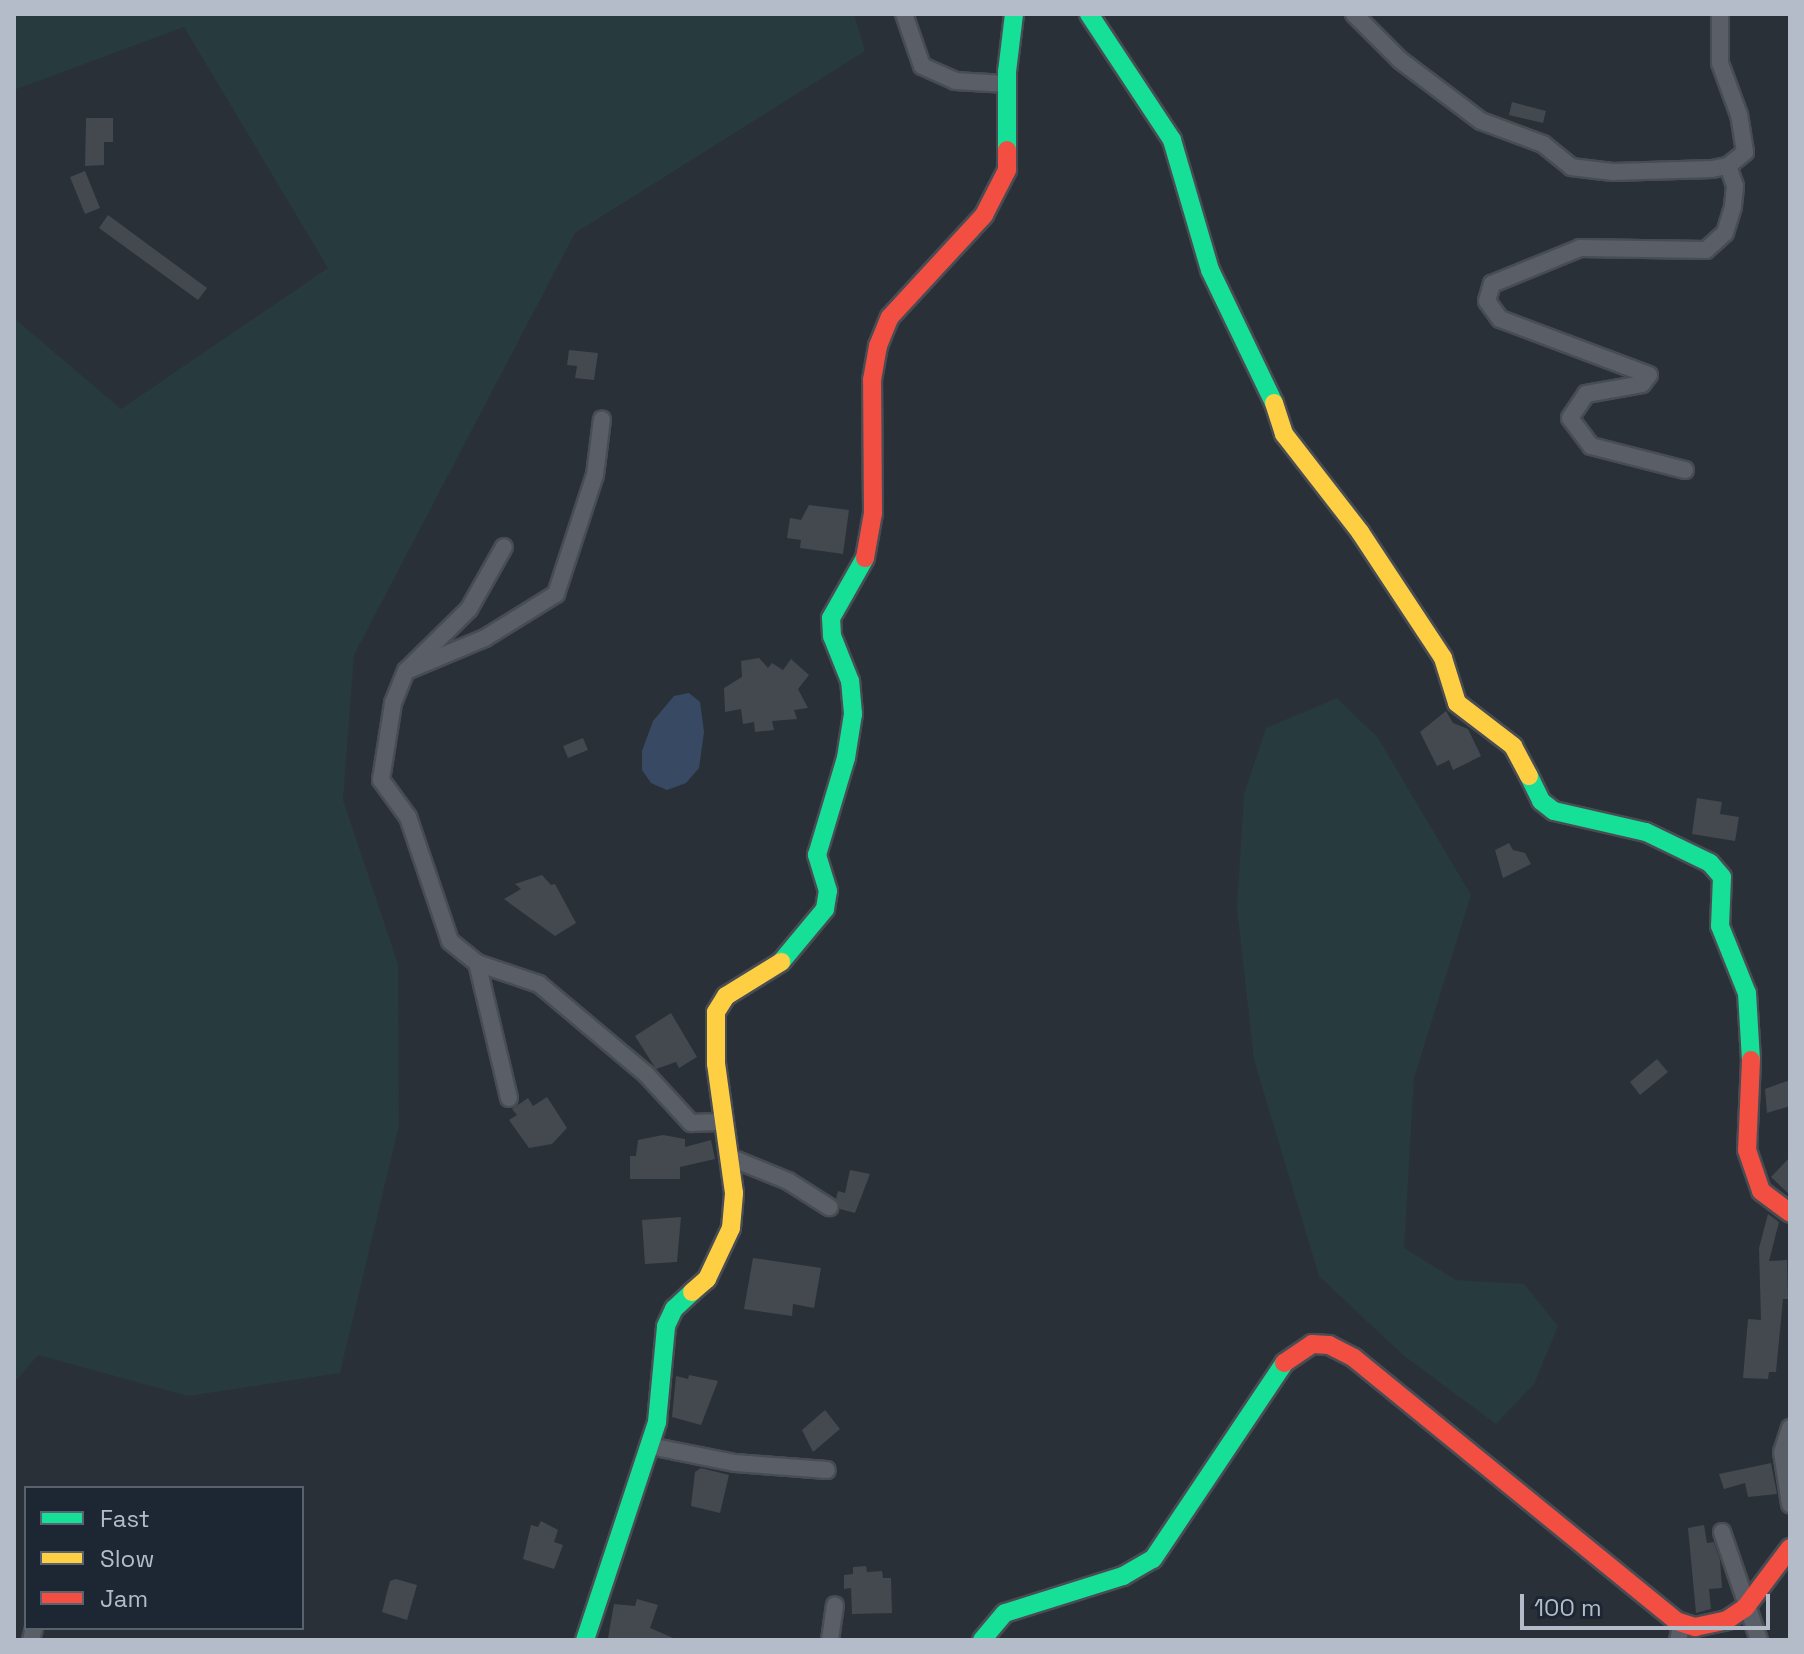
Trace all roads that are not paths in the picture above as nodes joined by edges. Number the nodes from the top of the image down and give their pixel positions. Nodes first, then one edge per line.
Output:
1 (904, 14) edge
2 (1014, 14) edge
3 (1089, 14) edge
4 (1354, 14) edge
5 (1720, 14) edge
6 (1007, 84) junction
7 (1728, 166) junction
8 (602, 419) dead end
9 (1685, 470) dead end
10 (504, 547) dead end
11 (406, 671) junction
12 (477, 963) junction
13 (509, 1098) dead end
14 (725, 1122) junction
15 (729, 1157) junction
16 (829, 1207) dead end
17 (1790, 1213) edge
18 (1790, 1428) edge
19 (650, 1446) junction
20 (827, 1470) dead end
21 (1790, 1504) edge
22 (1722, 1532) dead end
23 (1790, 1548) edge
24 (835, 1605) dead end
25 (1745, 1608) junction
26 (1680, 1631) edge
27 (585, 1640) edge
28 (830, 1640) edge
29 (982, 1640) edge
30 (1759, 1640) edge

1 - 6 street
2 - 6 street
3 - 17 street
4 - 7 street
5 - 7 street
6 - 14 street
7 - 9 street
8 - 11 street
10 - 11 street
11 - 12 street
12 - 13 street
12 - 14 street
14 - 15 street
15 - 16 street
15 - 19 street
18 - 21 street
19 - 20 street
19 - 27 street
22 - 25 street
23 - 25 street
24 - 28 street
25 - 26 street
25 - 30 street
26 - 29 street

